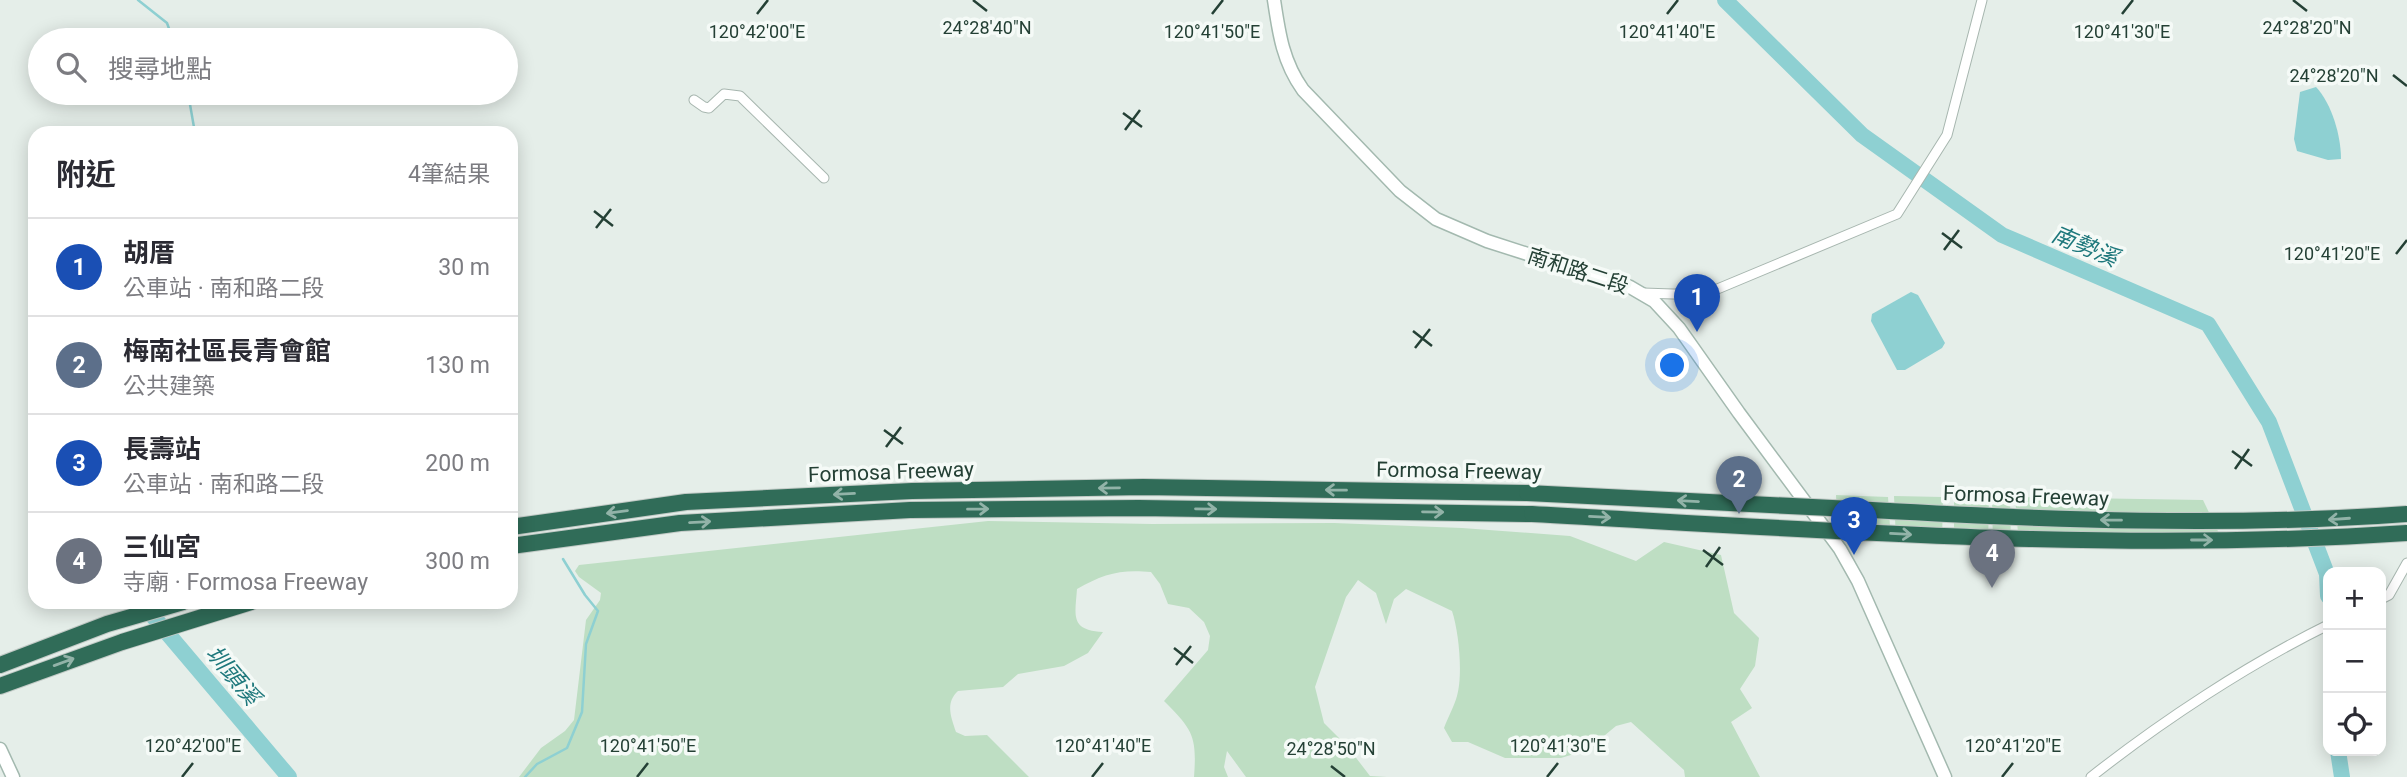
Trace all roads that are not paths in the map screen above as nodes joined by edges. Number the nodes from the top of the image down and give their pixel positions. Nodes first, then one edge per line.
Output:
1 (1275, 0) edge
2 (1982, 0) edge
3 (694, 100) dead end
4 (824, 178) dead end
5 (1643, 293) junction
6 (2407, 514) edge
7 (518, 526) edge
8 (2407, 533) edge
9 (518, 545) edge
10 (2407, 563) edge
11 (2386, 595) edge
12 (159, 609) edge
13 (228, 609) edge
14 (2323, 628) edge
15 (0, 666) edge
16 (0, 686) edge
17 (0, 749) edge
18 (13, 777) edge
19 (1945, 777) edge
20 (2091, 777) edge

1 - 5 main road, 南和路二段
2 - 5 street
3 - 4 street
5 - 19 main road, 南和路二段
6 -> 7 highway, Formosa Freeway, bridge
9 -> 8 highway, Formosa Freeway, bridge
10 - 11 street
12 - 15 highway
16 -> 13 highway
14 - 20 street
17 - 18 main road

